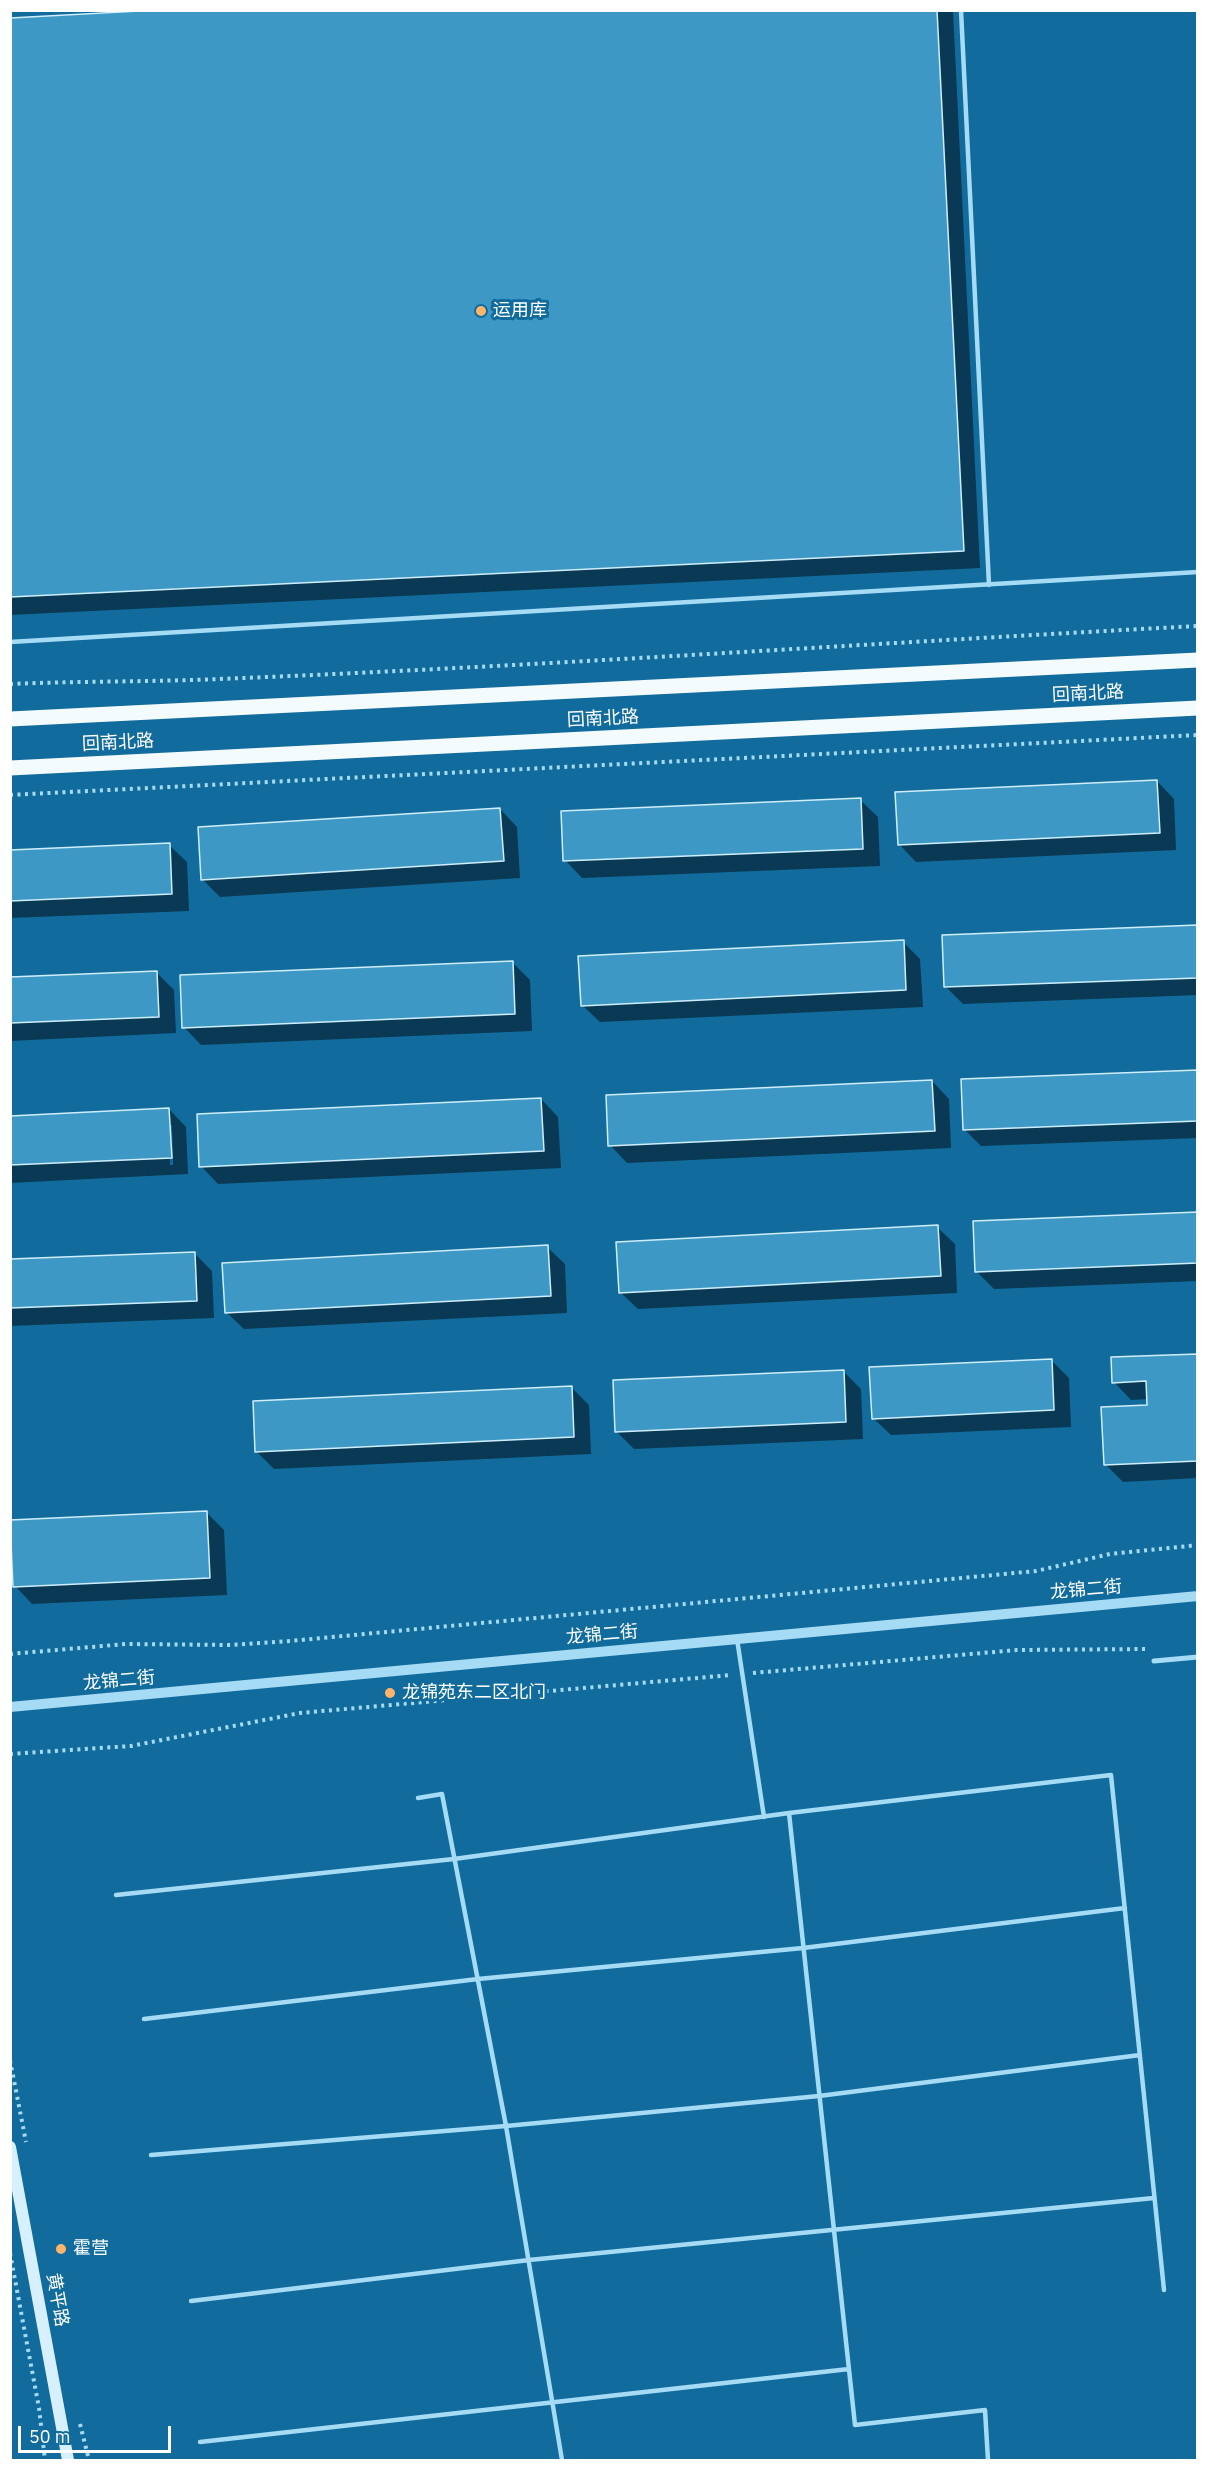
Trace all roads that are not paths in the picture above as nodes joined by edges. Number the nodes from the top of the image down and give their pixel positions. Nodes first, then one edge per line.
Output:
1 (961, 10) edge
2 (1197, 572) edge
3 (989, 585) junction
4 (10, 642) edge
5 (1197, 660) edge
6 (1197, 708) edge
7 (10, 718) edge
8 (10, 768) edge
9 (1197, 1596) edge
10 (737, 1639) junction
11 (1197, 1657) edge
12 (1154, 1661) dead end
13 (10, 1707) edge
14 (418, 1798) dead end
15 (789, 1814) junction
16 (764, 1817) junction
17 (454, 1859) junction
18 (116, 1895) dead end
19 (1125, 1908) junction
20 (803, 1948) junction
21 (478, 1979) junction
22 (144, 2019) dead end
23 (1140, 2055) junction
24 (819, 2096) junction
25 (506, 2126) junction
26 (10, 2147) edge
27 (152, 2155) dead end
28 (1154, 2198) junction
29 (834, 2231) junction
30 (529, 2260) junction
31 (1164, 2289) dead end
32 (192, 2301) dead end
33 (849, 2368) junction
34 (552, 2401) junction
35 (200, 2442) dead end
36 (68, 2460) edge
37 (562, 2460) edge
38 (988, 2460) edge

1 - 3 lane
2 - 3 lane
3 - 4 lane
5 - 7 main road, 回南北路
6 - 8 main road, 回南北路
9 - 10 street, 龙锦二街
10 - 13 street, 龙锦二街
10 - 16 lane
11 - 12 street
14 - 17 lane
15 - 16 lane
15 - 19 lane
15 - 20 lane
16 - 17 lane
17 - 18 lane
17 - 21 lane
19 - 20 lane
19 - 23 lane
20 - 21 lane
20 - 24 lane
21 - 22 lane
21 - 25 lane
23 - 24 lane
23 - 28 lane
24 - 25 lane
24 - 29 lane
25 - 27 lane
25 - 30 lane
26 - 36 main road, 黄平路
28 - 29 lane
28 - 31 lane
29 - 30 lane
29 - 33 lane
30 - 32 lane
30 - 34 lane
33 - 34 lane
33 - 38 lane
34 - 35 lane
34 - 37 lane

